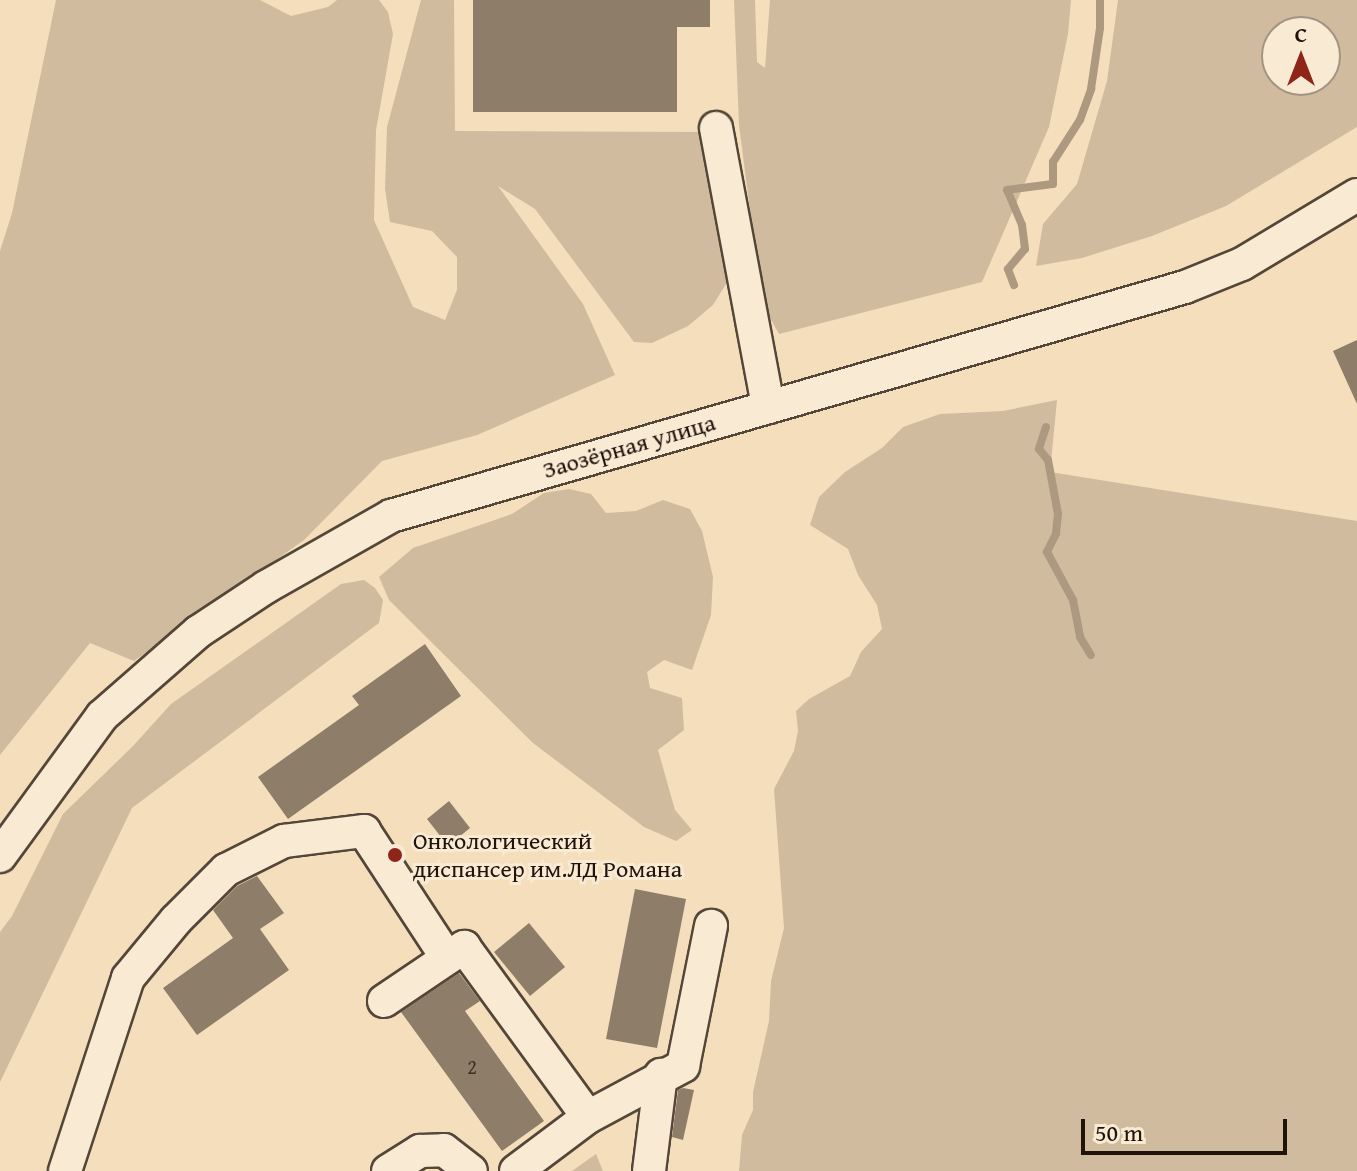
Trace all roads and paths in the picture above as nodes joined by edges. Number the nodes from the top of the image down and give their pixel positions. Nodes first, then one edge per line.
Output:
1 (716, 128) dead end
2 (1357, 195) edge
3 (768, 407) junction
4 (0, 856) edge
5 (711, 926) dead end
6 (447, 958) junction
7 (384, 1001) dead end
8 (661, 1075) junction
9 (588, 1117) junction
10 (65, 1171) edge
11 (388, 1171) edge
12 (471, 1171) edge
13 (516, 1171) edge
14 (649, 1171) edge

1 - 3 street
2 - 3 street, Заозёрная улица
3 - 4 street, Заозёрная улица
5 - 8 street
6 - 7 street
6 - 9 street
6 - 10 street
8 - 9 street
8 - 14 street
9 - 13 street
11 - 12 street

